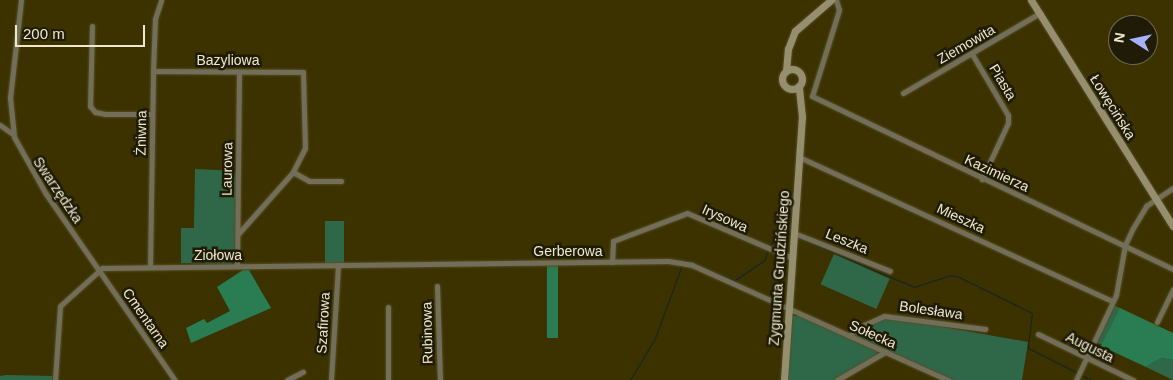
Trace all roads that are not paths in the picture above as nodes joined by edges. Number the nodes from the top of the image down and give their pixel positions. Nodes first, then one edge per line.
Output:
1 (21, 0) edge
2 (161, 0) edge
3 (831, 0) edge
4 (836, 0) edge
5 (1031, 0) edge
6 (1040, 13) junction
7 (92, 26) dead end
8 (788, 48) junction
9 (972, 54) junction
10 (796, 70) junction
11 (153, 71) junction
12 (786, 71) junction
13 (239, 72) junction
14 (799, 86) junction
15 (790, 88) junction
16 (903, 93) dead end
17 (802, 106) junction
18 (152, 114) junction
19 (0, 125) edge
20 (13, 134) junction
21 (799, 157) junction
22 (294, 172) junction
23 (982, 179) junction
24 (341, 181) dead end
25 (1173, 188) edge
26 (1155, 198) junction
27 (1173, 226) edge
28 (794, 233) junction
29 (238, 234) junction
30 (1125, 245) junction
31 (792, 258) junction
32 (612, 262) junction
33 (236, 266) junction
34 (150, 267) junction
35 (338, 267) junction
36 (1173, 269) edge
37 (98, 270) junction
38 (890, 271) dead end
39 (437, 286) dead end
40 (1173, 289) edge
41 (1112, 301) junction
42 (388, 307) dead end
43 (789, 309) junction
44 (1157, 322) dead end
45 (985, 329) dead end
46 (1038, 334) dead end
47 (850, 336) junction
48 (885, 352) junction
49 (1086, 357) junction
50 (303, 372) dead end
51 (55, 380) edge
52 (175, 380) edge
53 (287, 380) edge
54 (331, 380) edge
55 (388, 380) edge
56 (440, 380) edge
57 (784, 380) edge
58 (836, 380) edge
59 (948, 380) edge
60 (1076, 380) edge
61 (1133, 380) edge

1 - 20 street, Swarzędzka
2 - 11 street, Żniwna
3 - 8 street
4 - 23 street, Kazimierza
5 - 6 street, Łowęcińska
6 - 9 street, Ziemowita
6 - 26 street, Łowęcińska
7 - 18 street
8 - 10 street
8 - 12 street
9 - 16 street, Ziemowita
9 - 23 street, Piasta
10 - 12 street
10 - 14 street
11 - 13 street, Bazyliowa
11 - 18 street, Żniwna
12 - 15 street
13 - 22 street, Bazyliowa
13 - 29 street, Laurowa
14 - 15 street
14 - 17 street, Zygmunta Grudzińskiego
15 - 17 street
17 - 21 street, Zygmunta Grudzińskiego
18 - 34 street, Żniwna
19 - 20 street
20 - 37 street, Swarzędzka
21 - 28 street, Zygmunta Grudzińskiego
21 - 41 street, Mieszka
22 - 24 street
22 - 29 street
23 - 30 street, Kazimierza
25 - 26 street
26 - 27 street, Łowęcińska
26 - 30 street
28 - 31 street, Zygmunta Grudzińskiego
28 - 38 street, Leszka
29 - 33 street, Laurowa
30 - 36 street, Kazimierza
30 - 41 street
31 - 32 street, Irysowa
31 - 43 street, Zygmunta Grudzińskiego
32 - 35 street, Gerberowa
32 - 43 street, Gerberowa
33 - 34 street, Ziołowa
33 - 35 street, Ziołowa
34 - 37 street, Ziołowa
35 - 54 street, Szafirowa
37 - 51 street
37 - 52 street, Cmentarna
39 - 56 street, Rubinowa
40 - 44 street
41 - 49 street
42 - 55 street
43 - 47 street, Sołecka
43 - 57 street, Zygmunta Grudzińskiego
45 - 47 street, Bolesława
46 - 49 street, Augusta
47 - 48 street, Sołecka
48 - 58 street
48 - 59 street, Sołecka
49 - 60 street
49 - 61 street, Augusta
50 - 53 street

